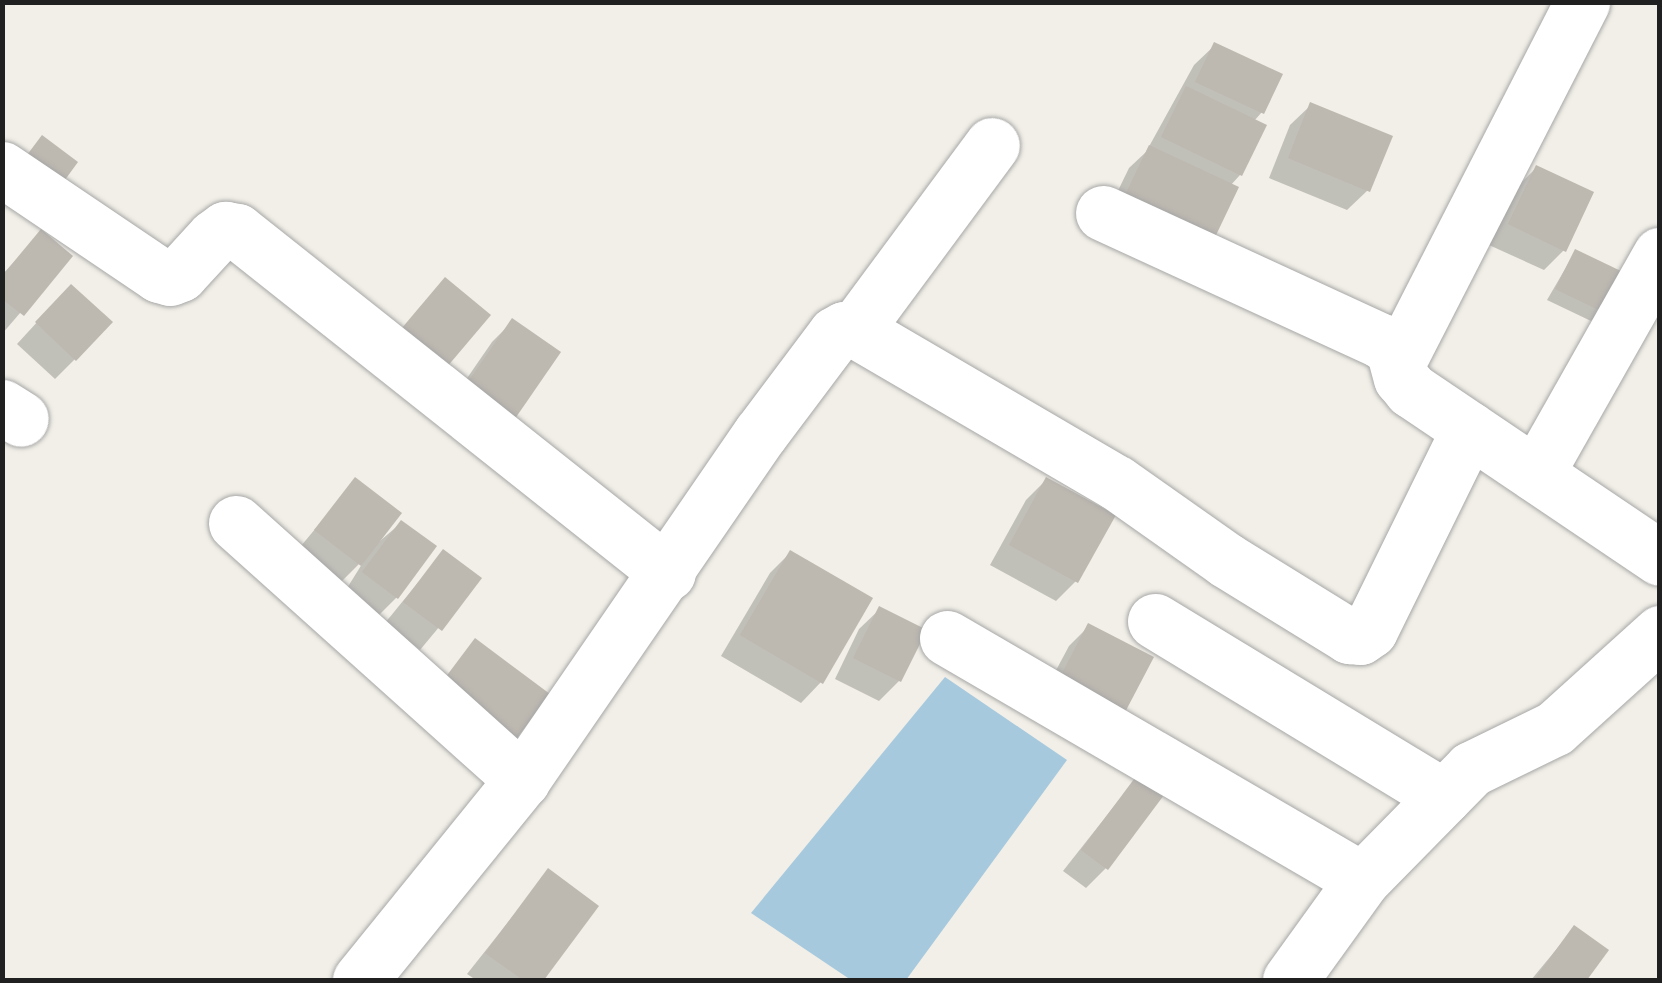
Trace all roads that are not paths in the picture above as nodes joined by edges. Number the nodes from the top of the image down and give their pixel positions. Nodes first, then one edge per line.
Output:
1 (1582, 2) edge
2 (992, 145) dead end
3 (2, 170) edge
4 (1103, 214) dead end
5 (1660, 255) edge
6 (856, 330) junction
7 (1399, 360) junction
8 (1469, 429) junction
9 (1536, 474) junction
10 (236, 524) dead end
11 (1660, 558) edge
12 (668, 573) junction
13 (1155, 621) dead end
14 (1660, 633) edge
15 (947, 638) dead end
16 (522, 780) junction
17 (1444, 797) junction
18 (1362, 880) junction
19 (360, 980) edge
20 (1290, 980) edge

1 - 7 street
2 - 6 street
3 - 12 street
4 - 7 street
5 - 9 street
6 - 8 street
6 - 12 street
7 - 8 street
8 - 9 street
9 - 11 street
10 - 16 street
12 - 16 street
13 - 17 street
14 - 17 street
15 - 18 street
16 - 19 street
17 - 18 street
18 - 20 street

